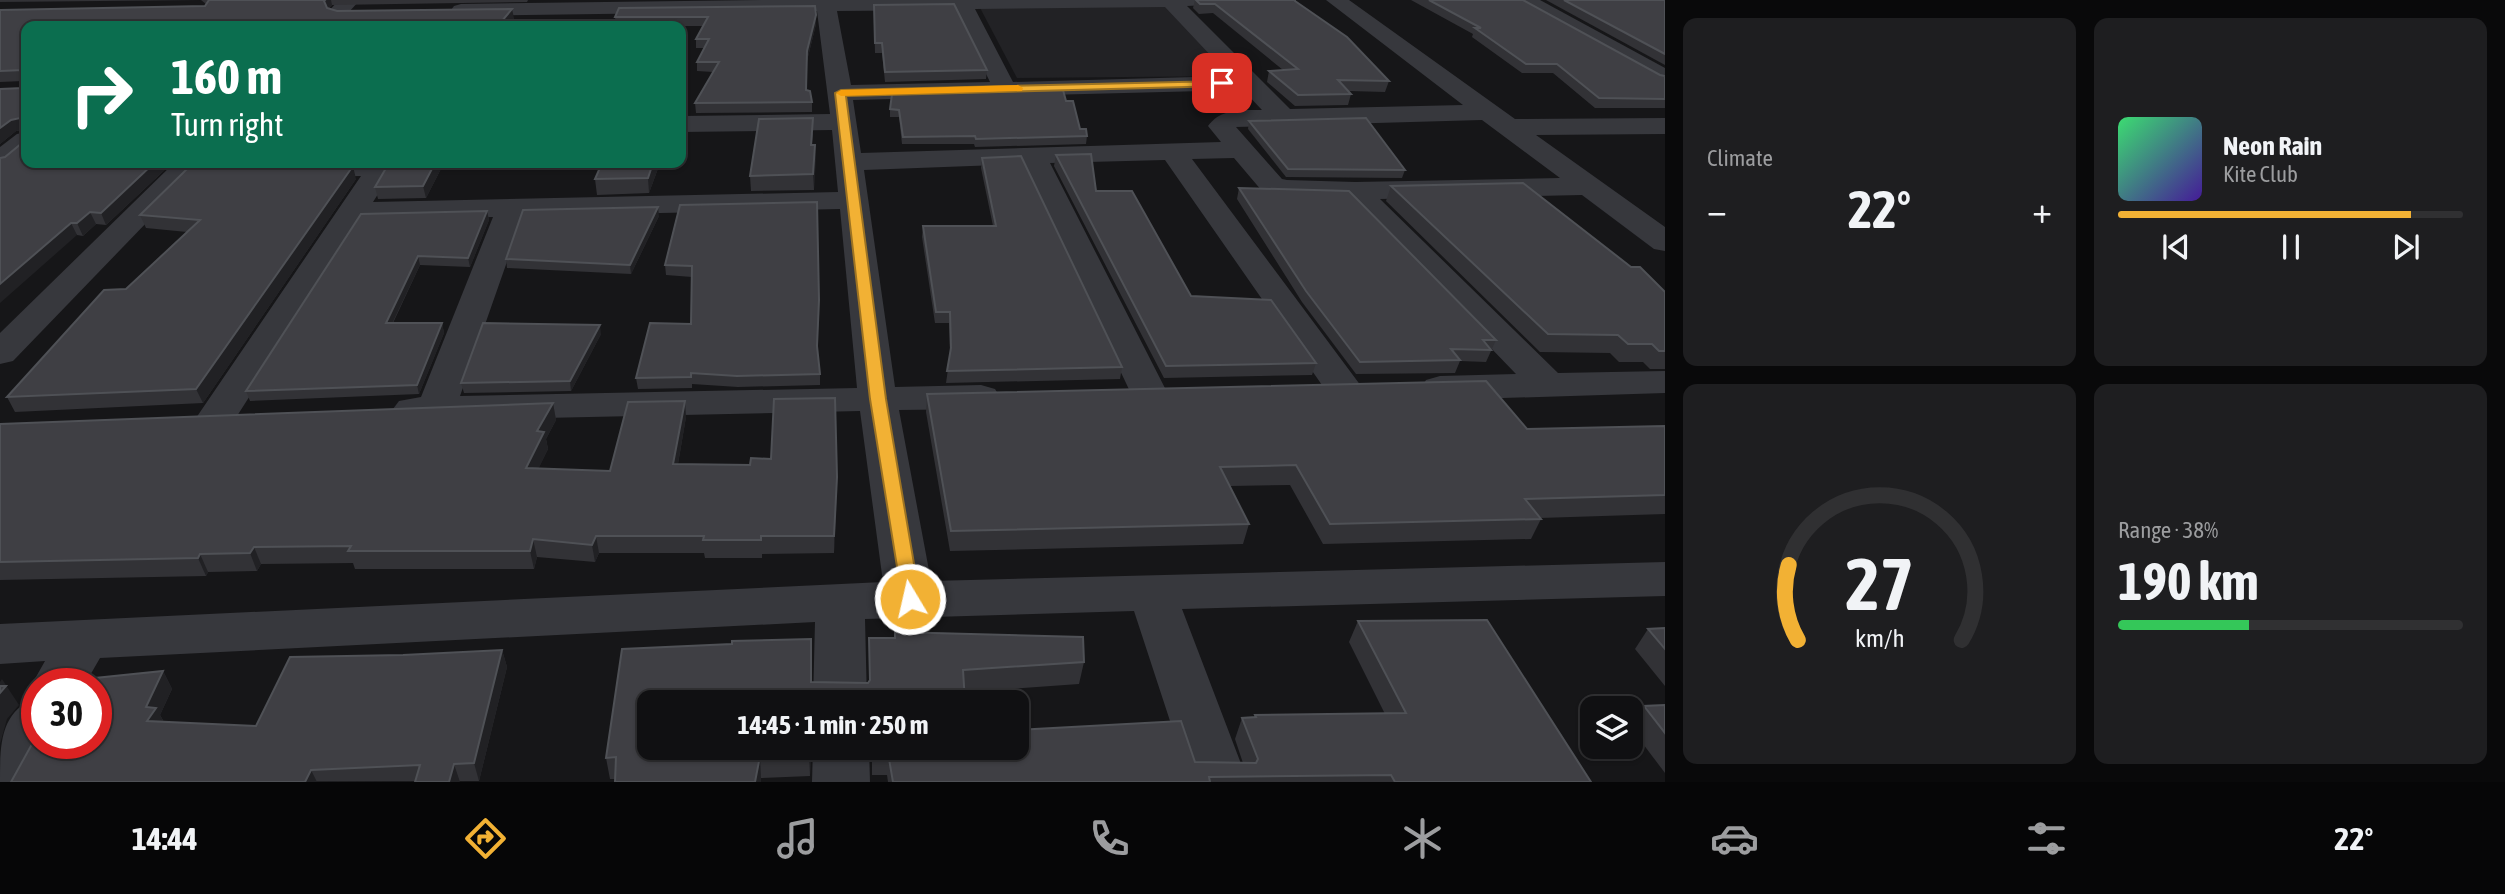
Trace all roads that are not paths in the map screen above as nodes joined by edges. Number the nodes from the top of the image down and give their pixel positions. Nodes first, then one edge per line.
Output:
1 (1222, 0) edge
2 (1336, 0) edge
3 (1525, 0) edge
4 (1171, 1) edge
5 (825, 2) edge
6 (962, 3) junction
7 (435, 11) edge
8 (681, 17) edge
9 (1665, 77) edge
10 (1249, 83) junction
11 (1005, 89) junction
12 (842, 107) junction
13 (1488, 112) junction
14 (1283, 117) junction
15 (686, 123) edge
16 (1665, 126) edge
17 (1509, 127) junction
18 (1241, 150) junction
19 (1173, 152) junction
20 (1032, 155) junction
21 (851, 162) junction
22 (194, 168) edge
23 (280, 169) edge
24 (1589, 187) junction
25 (1355, 191) junction
26 (853, 201) junction
27 (512, 206) junction
28 (354, 211) junction
29 (1665, 242) edge
30 (0, 353) edge
31 (1665, 382) edge
32 (1548, 385) junction
33 (1345, 390) junction
34 (1303, 391) edge
35 (1108, 395) edge
36 (1013, 397) edge
37 (878, 399) junction
38 (437, 408) junction
39 (382, 410) edge
40 (258, 416) edge
41 (216, 418) junction
42 (176, 419) edge
43 (1665, 579) edge
44 (1152, 593) junction
45 (910, 599) junction
46 (840, 602) junction
47 (86, 639) junction
48 (0, 644) edge
49 (68, 668) edge
50 (840, 690) edge
51 (21, 745) edge
52 (841, 760) edge
53 (0, 778) edge
54 (841, 782) edge
55 (1219, 782) edge

1 - 4 street
2 - 13 street
3 - 9 street
4 - 6 street
4 - 10 street
5 - 6 street
5 - 8 street
5 - 12 street
6 - 11 street
7 - 8 street
10 - 11 street
10 - 14 street
11 - 12 street
12 - 15 street
12 - 21 street
13 - 14 street
13 - 17 street
14 - 18 street
16 - 17 street
17 - 24 street
18 - 19 street
18 - 25 street
19 - 20 street
19 - 33 street
20 - 21 street
20 - 35 street
21 - 26 street
22 - 30 street
23 - 28 street
24 - 25 street
24 - 29 street
25 - 32 street
26 - 27 street
26 - 37 street
27 - 28 street
27 - 38 street
28 - 41 street
31 - 32 street
32 - 33 street
33 - 34 street
36 - 37 street
37 - 38 street
37 - 45 street
38 - 39 street
40 - 41 street
41 - 42 street
43 - 44 street
44 - 45 street
44 - 55 street
45 - 46 street
46 - 47 street
46 - 50 street
47 - 48 street
47 - 49 street
51 - 53 street
52 - 54 street

